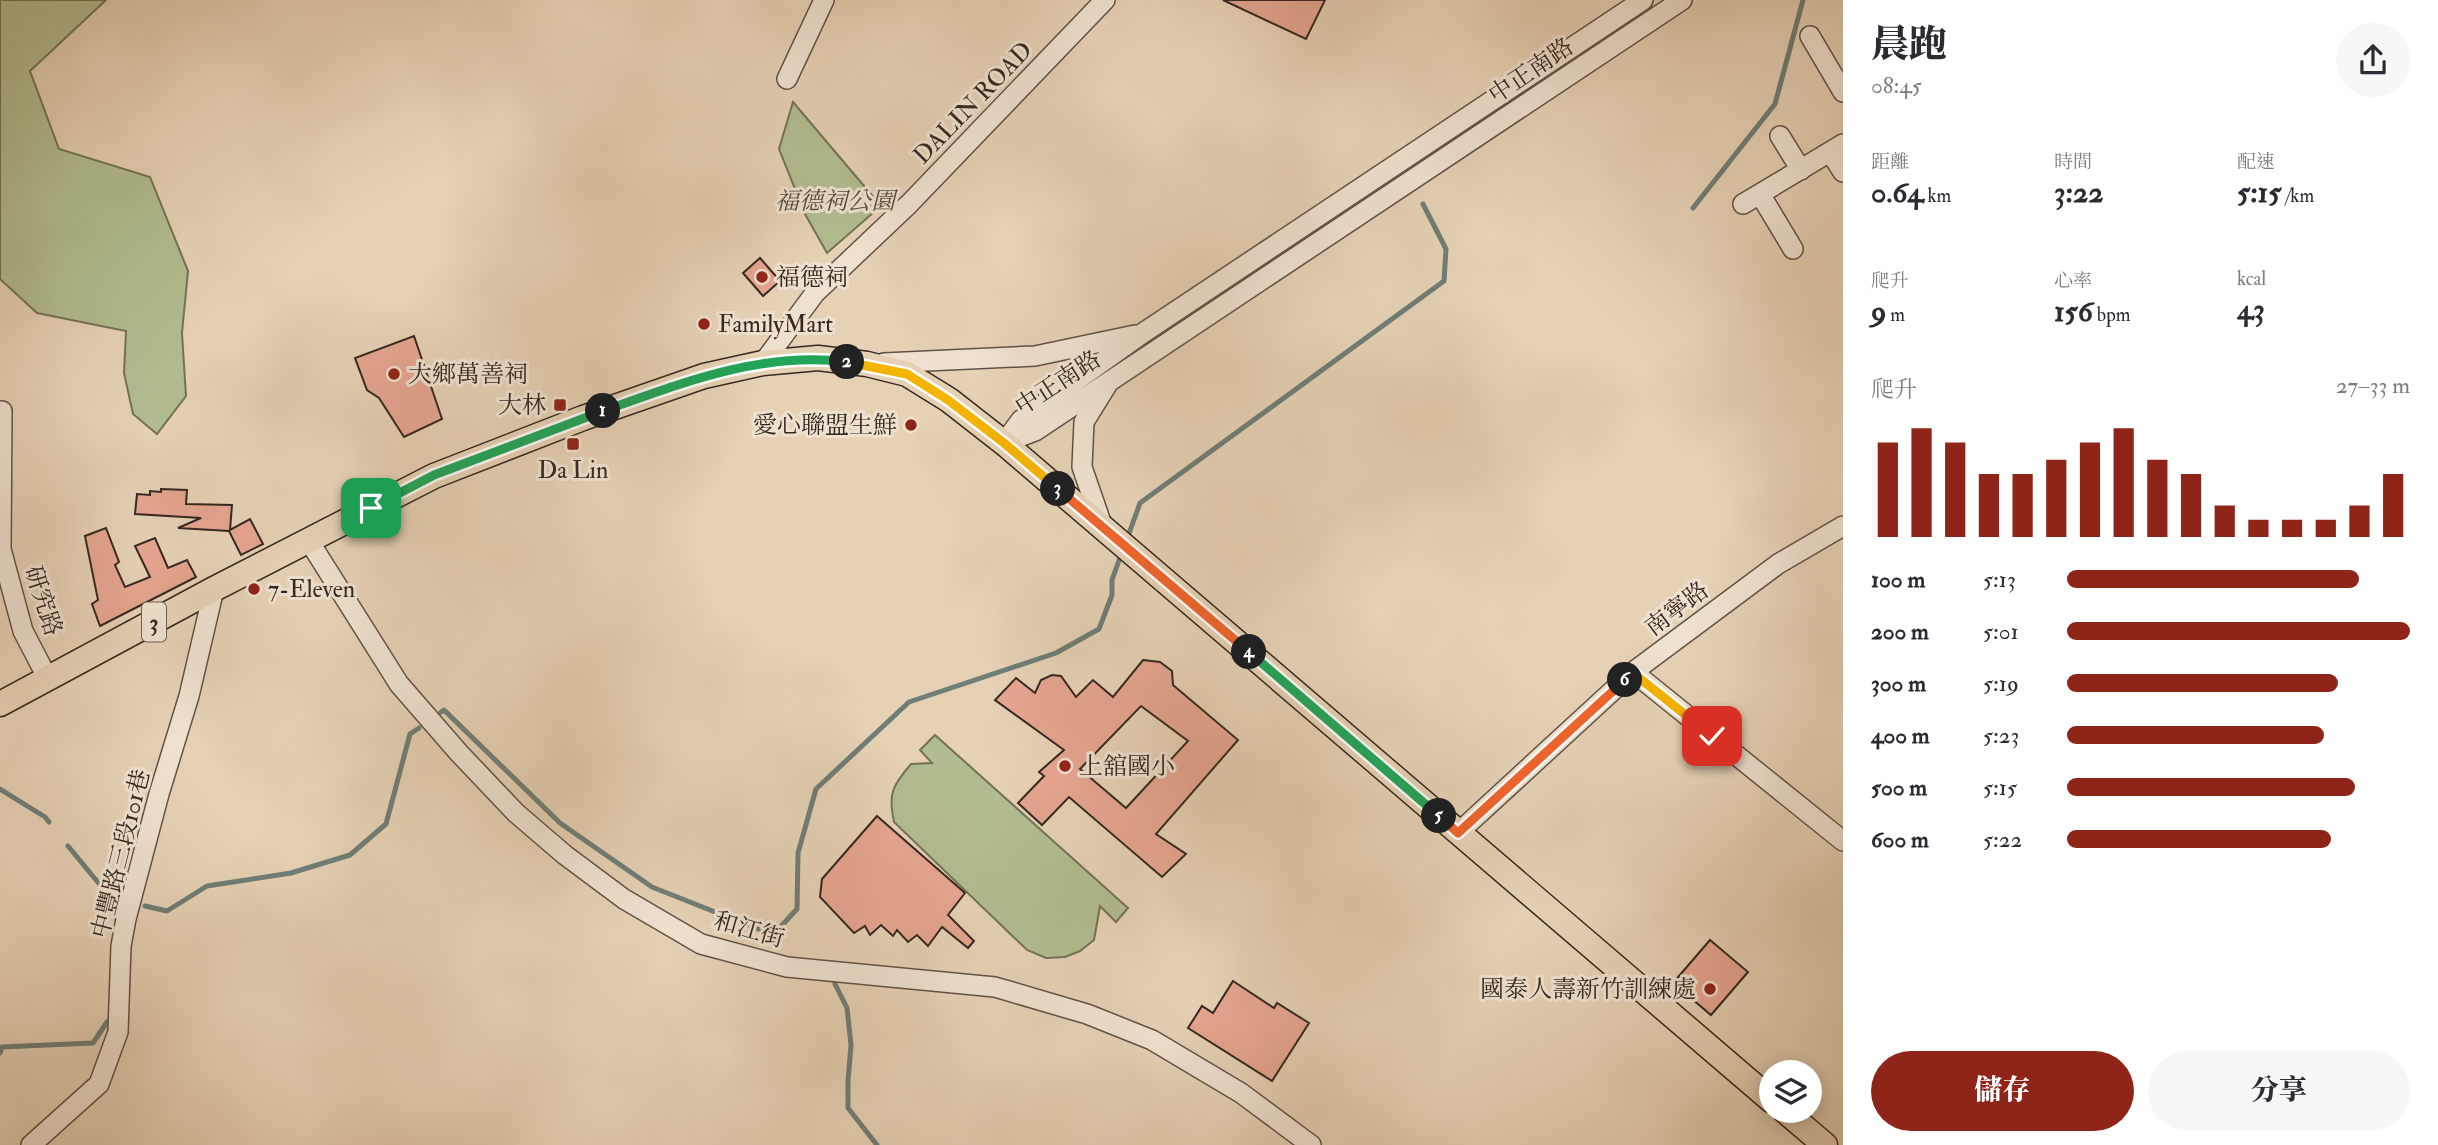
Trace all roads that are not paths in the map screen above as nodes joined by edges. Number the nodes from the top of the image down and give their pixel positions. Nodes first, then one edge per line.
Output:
1 (824, 0) edge
2 (1105, 0) edge
3 (1643, 0) edge
4 (1682, 0) edge
5 (1810, 36) dead end
6 (787, 79) dead end
7 (1843, 92) edge
8 (1780, 136) dead end
9 (1837, 148) edge
10 (1801, 170) junction
11 (1843, 172) edge
12 (1760, 194) junction
13 (1742, 204) dead end
14 (1793, 249) dead end
15 (1143, 333) junction
16 (763, 363) junction
17 (867, 364) junction
18 (1112, 378) junction
19 (2, 411) dead end
20 (1004, 443) junction
21 (1843, 526) edge
22 (1103, 528) junction
23 (309, 541) junction
24 (214, 589) junction
25 (1633, 673) junction
26 (48, 679) junction
27 (0, 704) edge
28 (1458, 833) junction
29 (1843, 841) edge
30 (1759, 1090) edge
31 (1799, 1123) edge
32 (31, 1145) edge
33 (1311, 1145) edge
34 (1825, 1145) edge

1 - 6 street
2 - 16 street, DALIN ROAD
3 - 15 street, 中正南路
4 - 18 street, 中正南路
5 - 7 street
8 - 10 street
9 - 10 street
9 - 11 street
10 - 12 street
12 - 13 street
12 - 14 street
15 - 17 street
15 - 20 street, 中正南路
16 - 17 main road, 3
16 - 23 main road, 3
17 - 20 main road, 3
18 - 20 street, 中正南路
18 - 22 street
19 - 26 street, 研究路
20 - 22 main road, 3
21 - 25 street, 南寧路
22 - 28 main road, 3
23 - 24 main road, 3
23 - 33 street, 和江街
24 - 26 main road, 3
24 - 32 street, 中豐路三段101巷
25 - 28 street, 南寧路
25 - 29 street
26 - 27 main road, 3
28 - 30 main road, 3
31 - 34 main road

